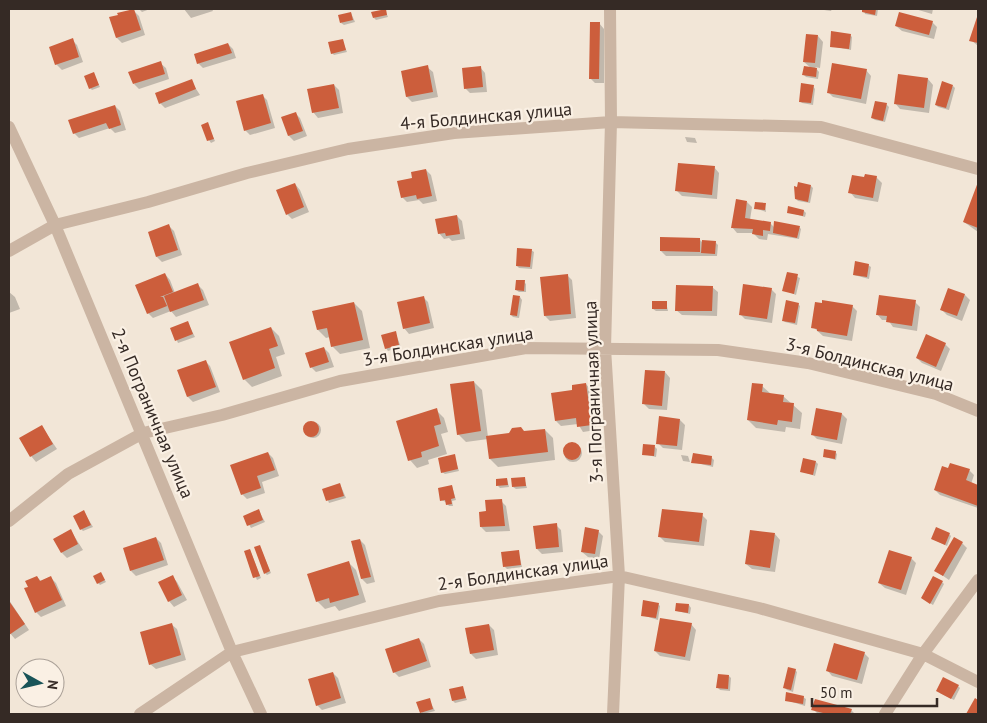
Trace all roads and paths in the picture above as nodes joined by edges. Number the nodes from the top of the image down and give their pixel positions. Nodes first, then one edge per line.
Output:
1 (610, 9) edge
2 (611, 122) junction
3 (9, 127) edge
4 (978, 169) edge
5 (55, 225) junction
6 (9, 251) edge
7 (605, 348) junction
8 (978, 412) edge
9 (142, 434) junction
10 (9, 521) edge
11 (619, 576) junction
12 (978, 580) edge
13 (232, 652) junction
14 (923, 654) junction
15 (978, 682) edge
16 (140, 714) edge
17 (261, 714) edge
18 (613, 714) edge
19 (885, 714) edge

1 - 2 street, 3-я Пограничная улица
2 - 4 street, 4-я Болдинская улица
2 - 5 street, 4-я Болдинская улица
2 - 7 street, 3-я Пограничная улица
3 - 5 street, 2-я Пограничная улица
5 - 6 street, 4-я Болдинская улица
5 - 9 street, 2-я Пограничная улица
7 - 8 street, 3-я Болдинская улица
7 - 9 street, 3-я Болдинская улица
7 - 11 street, 3-я Пограничная улица
9 - 10 street, 3-я Болдинская улица
9 - 13 street, 2-я Пограничная улица
11 - 13 street, 2-я Болдинская улица
11 - 14 street, 2-я Болдинская улица
11 - 18 street, 3-я Пограничная улица
12 - 14 street
13 - 16 street, 2-я Болдинская улица
13 - 17 street, 2-я Пограничная улица
14 - 15 street, 2-я Болдинская улица
14 - 19 street

